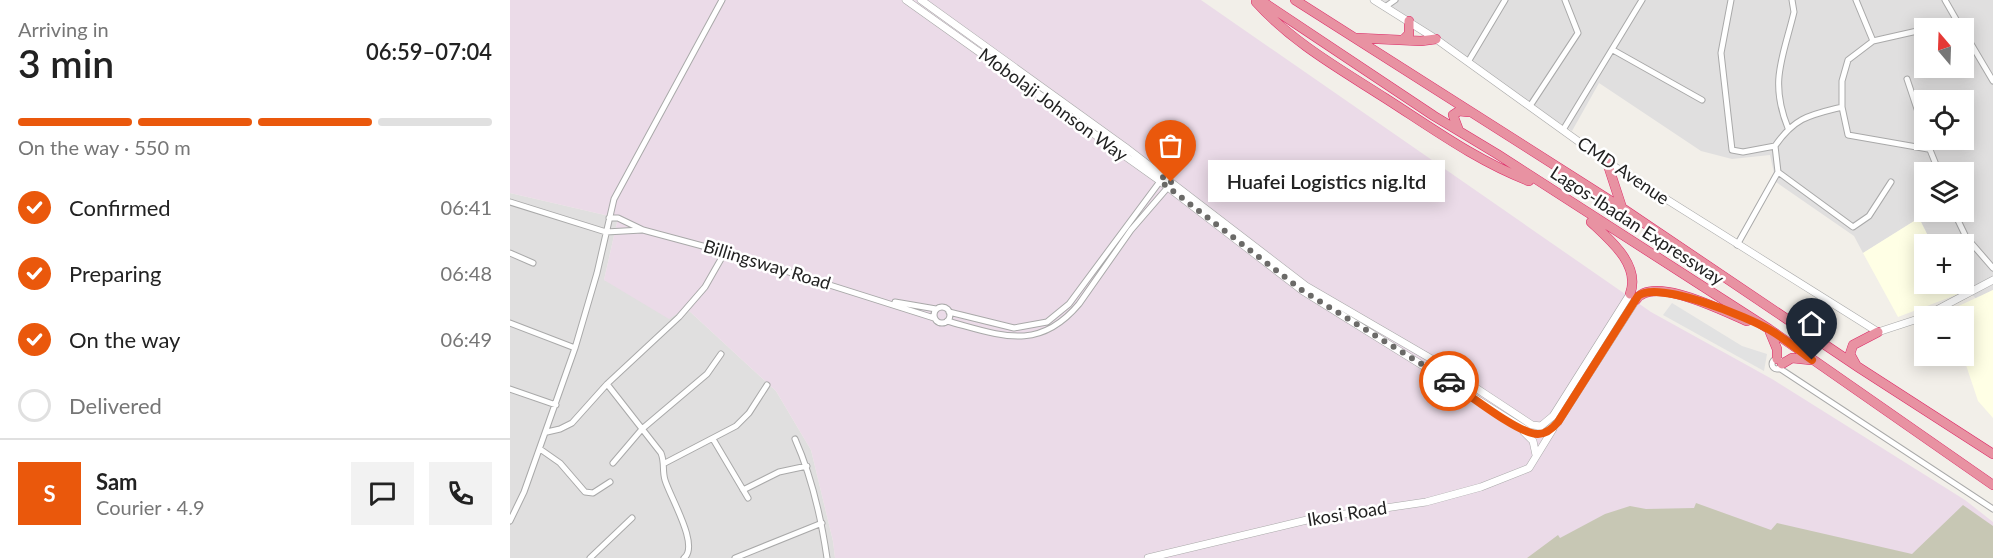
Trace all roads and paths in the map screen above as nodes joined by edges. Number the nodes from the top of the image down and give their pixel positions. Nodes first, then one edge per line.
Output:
1 (722, 0) edge
2 (906, 0) edge
3 (921, 0) edge
4 (1255, 0) edge
5 (1260, 0) edge
6 (1295, 0) edge
7 (1374, 0) edge
8 (1395, 0) edge
9 (1505, 0) edge
10 (1565, 0) edge
11 (1642, 0) edge
12 (1731, 0) edge
13 (1792, 0) edge
14 (1856, 0) edge
15 (1945, 0) edge
16 (1385, 7) junction
17 (1955, 18) edge
18 (1409, 21) junction
19 (1914, 32) edge
20 (1349, 35) junction
21 (1436, 39) junction
22 (1403, 40) junction
23 (1873, 41) junction
24 (1974, 47) edge
25 (1612, 50) junction
26 (1993, 60) edge
27 (1468, 62) junction
28 (1985, 64) junction
29 (1907, 79) dead end
30 (1993, 81) edge
31 (1702, 100) dead end
32 (1914, 100) edge
33 (1530, 106) junction
34 (1842, 107) junction
35 (1478, 117) junction
36 (1788, 128) junction
37 (1459, 130) junction
38 (1563, 130) junction
39 (1775, 146) junction
40 (1914, 147) edge
41 (1607, 162) junction
42 (1778, 172) junction
43 (1162, 179) junction
44 (1891, 182) dead end
45 (1540, 183) junction
46 (1169, 185) junction
47 (510, 202) edge
48 (1577, 208) junction
49 (1622, 208) junction
50 (609, 218) junction
51 (1959, 222) edge
52 (643, 230) junction
53 (606, 232) junction
54 (1737, 245) junction
55 (725, 252) junction
56 (510, 253) edge
57 (533, 263) dead end
58 (1993, 268) edge
59 (1993, 280) edge
60 (1633, 297) junction
61 (890, 302) junction
62 (1945, 306) edge
63 (936, 309) junction
64 (949, 312) junction
65 (934, 318) junction
66 (947, 321) junction
67 (1914, 321) edge
68 (510, 323) edge
69 (1768, 329) junction
70 (1878, 333) junction
71 (575, 348) junction
72 (721, 354) dead end
73 (1812, 360) junction
74 (1779, 364) junction
75 (1858, 367) junction
76 (607, 384) junction
77 (767, 385) dead end
78 (510, 389) edge
79 (556, 405) junction
80 (1550, 428) junction
81 (642, 429) junction
82 (546, 432) junction
83 (1533, 433) junction
84 (713, 439) junction
85 (795, 440) dead end
86 (540, 448) junction
87 (1993, 454) edge
88 (1536, 455) junction
89 (613, 463) dead end
90 (665, 463) junction
91 (807, 466) junction
92 (610, 482) dead end
93 (1993, 485) edge
94 (743, 490) junction
95 (748, 498) dead end
96 (1993, 509) edge
97 (632, 518) dead end
98 (510, 521) edge
99 (822, 523) junction
100 (590, 558) edge
101 (684, 558) edge
102 (735, 558) edge
103 (827, 558) edge
104 (1148, 558) edge

1 - 50 street
2 - 43 street, Mobolaji Johnson Way
3 - 43 street, Mobolaji Johnson Way
4 - 45 highway
5 - 37 highway, Lagos-Ibadan Expressway
6 - 20 highway, Lagos-Ibadan Expressway
7 - 16 street, CMD Avenue
8 - 16 street
9 - 27 street
10 - 33 street
11 - 25 street
12 - 39 street
13 - 36 street
14 - 23 street
15 - 17 street
16 - 18 street, CMD Avenue
18 - 21 street, CMD Avenue
18 - 22 highway
19 - 23 street
20 - 22 highway
20 - 35 highway, Lagos-Ibadan Expressway
21 - 22 highway
21 - 27 street, CMD Avenue
23 - 34 street
24 - 28 street
25 - 31 street
25 - 38 street
26 - 28 street
27 - 33 street, CMD Avenue
28 - 30 street
29 - 32 street
33 - 38 street, CMD Avenue
34 - 36 street
34 - 40 street
35 - 37 highway
35 - 49 highway, Lagos-Ibadan Expressway
36 - 39 street
37 - 45 highway, Lagos-Ibadan Expressway
38 - 41 street, CMD Avenue
39 - 42 street
41 - 49 highway
41 - 54 street, CMD Avenue
42 - 44 street
42 - 54 street
43 - 46 street, Mobolaji Johnson Way
43 - 64 street
45 - 48 highway, Lagos-Ibadan Expressway
46 - 66 street
46 - 83 street, Mobolaji Johnson Way
46 - 83 street, Mobolaji Johnson Way
47 - 53 street, Billingsway Road
48 - 60 highway
48 - 69 highway, Lagos-Ibadan Expressway
49 - 75 highway, Lagos-Ibadan Expressway
50 - 52 street, Billingsway Road
50 - 53 street
51 - 58 street
52 - 53 street, Billingsway Road
52 - 55 street, Billingsway Road
53 - 71 street
54 - 70 street, CMD Avenue
55 - 61 street, Billingsway Road
55 - 76 street
56 - 57 street
59 - 62 street
60 - 69 highway
60 - 80 street
60 - 80 street
61 - 63 street, Billingsway Road
61 - 65 street, Billingsway Road
63 - 64 street
63 - 65 street
64 - 66 street
65 - 66 street
67 - 70 street
68 - 71 street
69 - 73 highway, Lagos-Ibadan Expressway
69 - 74 highway
70 - 75 highway
71 - 79 street
72 - 81 street
73 - 74 highway
73 - 93 highway, Lagos-Ibadan Expressway
74 - 96 street
75 - 87 highway, Lagos-Ibadan Expressway
76 - 81 street
76 - 82 street
77 - 84 street
78 - 79 street
79 - 82 street
80 - 83 street
80 - 88 street, Ikosi Road
81 - 89 street
81 - 90 street
82 - 86 street
83 - 88 street
84 - 90 street
84 - 94 street
85 - 91 street
86 - 92 street
86 - 98 street
88 - 104 street, Ikosi Road
90 - 101 street
91 - 94 street
91 - 99 street
94 - 95 street
97 - 100 street
99 - 102 street
99 - 103 street

